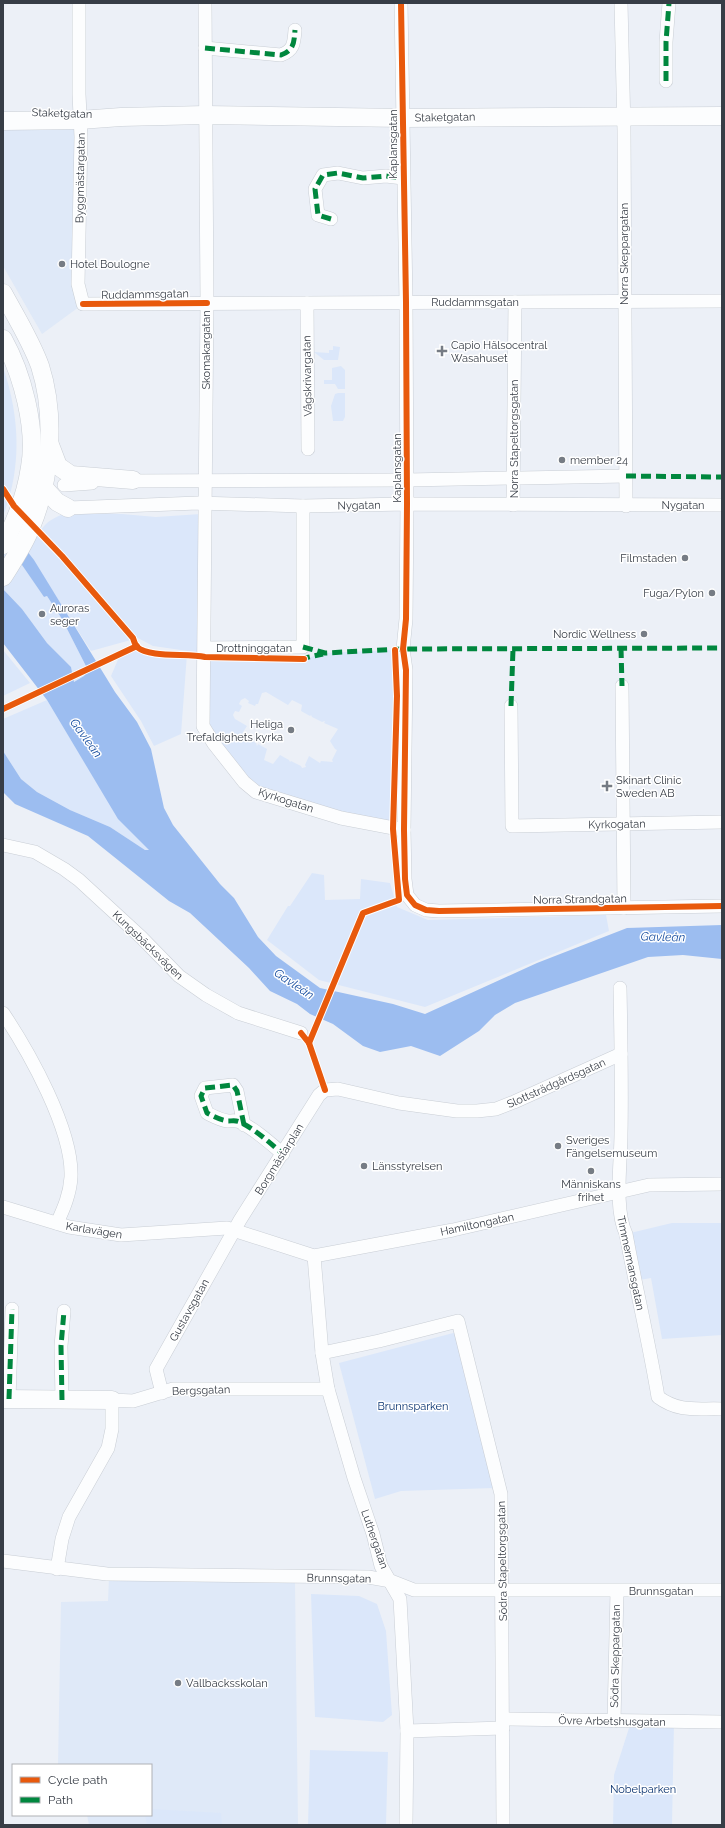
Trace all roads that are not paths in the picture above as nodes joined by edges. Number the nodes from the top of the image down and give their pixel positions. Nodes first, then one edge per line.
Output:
1 (79, 3) edge
2 (205, 3) edge
3 (401, 3) edge
4 (621, 3) edge
5 (669, 3) edge
6 (295, 30) dead end
7 (205, 48) junction
8 (666, 81) dead end
9 (3, 112) edge
10 (205, 115) junction
11 (624, 115) junction
12 (80, 116) junction
13 (722, 116) edge
14 (403, 118) junction
15 (3, 121) edge
16 (403, 178) junction
17 (331, 219) dead end
18 (3, 293) edge
19 (624, 301) junction
20 (722, 301) edge
21 (307, 302) junction
22 (406, 302) junction
23 (515, 302) junction
24 (207, 303) junction
25 (83, 304) joint
26 (3, 339) edge
27 (49, 442) junction
28 (308, 449) dead end
29 (31, 466) junction
30 (626, 476) junction
31 (513, 478) junction
32 (133, 480) junction
33 (205, 480) junction
34 (407, 480) junction
35 (64, 485) joint
36 (43, 489) junction
37 (205, 503) junction
38 (407, 504) junction
39 (513, 505) junction
40 (722, 505) edge
41 (20, 506) junction
42 (303, 506) junction
43 (626, 506) junction
44 (47, 515) junction
45 (3, 545) edge
46 (3, 577) edge
47 (205, 648) junction
48 (622, 686) dead end
49 (511, 706) dead end
50 (722, 822) edge
51 (625, 823) junction
52 (404, 830) junction
53 (3, 845) edge
54 (722, 906) edge
55 (624, 908) junction
56 (439, 911) joint
57 (620, 988) dead end
58 (3, 1013) edge
59 (301, 1033) dead end
60 (621, 1054) junction
61 (325, 1090) joint
62 (244, 1125) dead end
63 (283, 1154) junction
64 (722, 1184) edge
65 (620, 1190) junction
66 (3, 1207) edge
67 (57, 1224) junction
68 (235, 1230) junction
69 (314, 1256) junction
70 (12, 1309) dead end
71 (64, 1311) dead end
72 (322, 1353) junction
73 (328, 1390) junction
74 (162, 1393) junction
75 (6, 1399) edge
76 (62, 1400) junction
77 (112, 1400) junction
78 (722, 1408) edge
79 (3, 1561) edge
80 (57, 1569) junction
81 (391, 1581) junction
82 (503, 1589) junction
83 (722, 1590) edge
84 (617, 1591) junction
85 (614, 1721) junction
86 (722, 1722) edge
87 (503, 1723) junction
88 (406, 1732) junction
89 (406, 1825) edge
90 (503, 1825) edge

1 - 12 street, Byggmästargatan
2 - 7 street, Skomakargatan
3 - 14 street, Kaplansgatan
4 - 11 street, Norra Skeppargatan
5 - 8 street
6 - 7 street
7 - 10 street, Skomakargatan
9 - 12 main road, Staketgatan
10 - 12 main road, Staketgatan
10 - 14 main road, Staketgatan
10 - 24 street, Skomakargatan
11 - 13 main road, Staketgatan
11 - 14 main road, Staketgatan
11 - 19 street, Norra Skeppargatan
12 - 15 main road, Staketgatan
12 - 25 street, Byggmästargatan
14 - 16 street, Kaplansgatan
16 - 17 street
16 - 22 street, Kaplansgatan
18 - 27 main road
19 - 20 street, Ruddammsgatan
19 - 23 street, Ruddammsgatan
19 - 30 street, Norra Skeppargatan
21 - 22 street, Ruddammsgatan
21 - 24 street, Ruddammsgatan
21 - 28 street, Vågskrivargatan
22 - 23 street, Ruddammsgatan
22 - 34 street, Kaplansgatan
23 - 31 street, Norra Stapeltorgsgatan
24 - 25 street, Ruddammsgatan
24 - 33 street, Skomakargatan
26 - 29 main road
27 - 32 main road
27 - 36 main road
29 - 36 main road
29 - 41 main road
30 - 31 street
30 - 43 street, Norra Skeppargatan
31 - 34 street
31 - 39 street, Norra Stapeltorgsgatan
32 - 33 street
32 - 35 street
33 - 34 street
33 - 37 street, Skomakargatan
34 - 38 street, Kaplansgatan
35 - 36 main road
36 - 41 main road
36 - 44 main road
36 - 44 main road
37 - 42 street, Nygatan
37 - 44 street, Nygatan
37 - 47 street, Skomakargatan
38 - 39 street, Nygatan
38 - 42 street, Nygatan
38 - 52 street, Kaplansgatan
39 - 43 street, Nygatan
40 - 43 street, Nygatan
41 - 45 main road
42 - 47 street, Drottninggatan
44 - 46 main road
47 - 52 street, Kyrkogatan
48 - 51 street
49 - 51 street, Kyrkogatan
50 - 51 street, Kyrkogatan
51 - 55 street
52 - 56 street, Kaplansgatan
53 - 59 street, Kungsbäcksvägen
54 - 55 street, Norra Strandgatan
55 - 56 street, Norra Strandgatan
57 - 60 street, Timmermansgatan
58 - 67 street
60 - 61 street, Slottsträdgårdsgatan
60 - 65 street, Timmermansgatan
61 - 63 street, Borgmästarplan
62 - 63 street
63 - 68 street, Borgmästarplan
64 - 65 street, Hamiltongatan
65 - 69 street, Hamiltongatan
65 - 78 street, Timmermansgatan
66 - 67 street, Karlavägen
67 - 68 street, Karlavägen
68 - 69 street, Hamiltongatan
68 - 74 street, Gustavsgatan
69 - 72 street, Luthergatan
70 - 75 street
71 - 76 street
72 - 73 street, Luthergatan
72 - 82 street, Södra Stapeltorgsgatan
73 - 74 street, Bergsgatan
73 - 81 street, Luthergatan
74 - 77 street, Bergsgatan
75 - 76 main road, Bergsgatan
76 - 77 main road, Bergsgatan
77 - 80 street
79 - 80 street, Brunnsgatan
80 - 81 street, Brunnsgatan
81 - 82 street, Brunnsgatan
81 - 88 street, Luthergatan
82 - 84 street, Brunnsgatan
82 - 87 street, Södra Stapeltorgsgatan
83 - 84 street, Brunnsgatan
84 - 85 street, Södra Skeppargatan
85 - 86 street, Övre Arbetshusgatan
85 - 87 street, Övre Arbetshusgatan
87 - 88 street, Övre Arbetshusgatan
87 - 90 street, Södra Stapeltorgsgatan
88 - 89 street, Luthergatan

